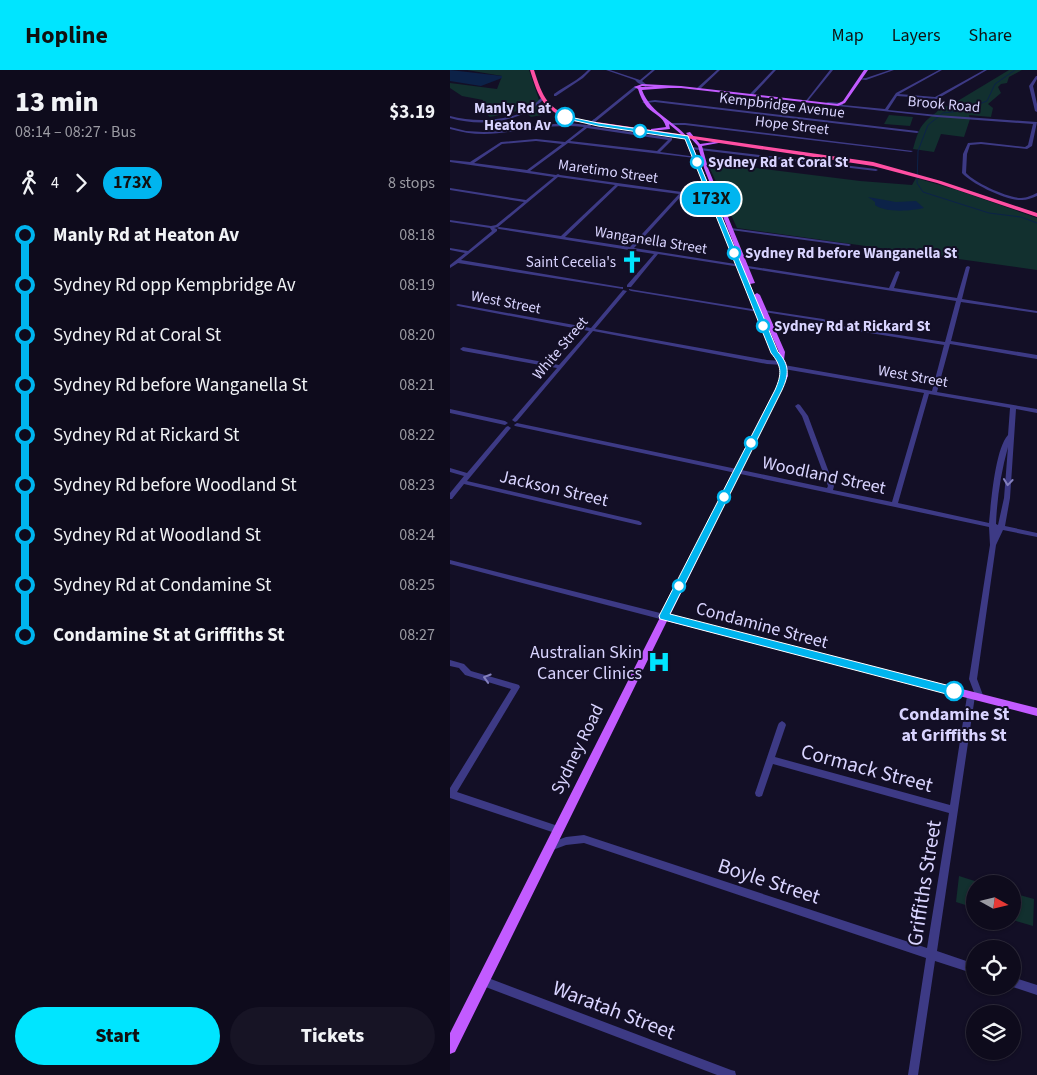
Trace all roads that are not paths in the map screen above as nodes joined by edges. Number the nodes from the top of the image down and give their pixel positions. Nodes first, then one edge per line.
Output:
1 (532, 70) edge
2 (537, 70) edge
3 (590, 70) edge
4 (608, 70) edge
5 (654, 70) edge
6 (718, 70) edge
7 (775, 70) edge
8 (832, 70) edge
9 (866, 70) edge
10 (893, 70) edge
11 (942, 70) edge
12 (986, 70) edge
13 (1037, 76) edge
14 (860, 79) junction
15 (640, 81) junction
16 (646, 87) junction
17 (666, 87) junction
18 (638, 89) junction
19 (698, 89) junction
20 (631, 91) junction
21 (646, 94) junction
22 (751, 95) junction
23 (896, 95) junction
24 (555, 96) dead end
25 (543, 101) junction
26 (806, 101) junction
27 (646, 102) junction
28 (822, 103) junction
29 (839, 103) junction
30 (886, 110) junction
31 (1037, 111) edge
32 (450, 117) edge
33 (1035, 122) edge
34 (671, 123) junction
35 (587, 126) junction
36 (450, 128) edge
37 (653, 130) junction
38 (917, 132) dead end
39 (689, 136) junction
40 (722, 142) junction
41 (567, 143) junction
42 (700, 147) junction
43 (692, 148) junction
44 (911, 151) dead end
45 (657, 153) junction
46 (696, 157) junction
47 (450, 161) edge
48 (470, 164) junction
49 (876, 170) dead end
50 (530, 171) junction
51 (917, 173) junction
52 (558, 176) junction
53 (618, 184) junction
54 (450, 189) edge
55 (682, 193) junction
56 (1037, 194) edge
57 (718, 196) junction
58 (710, 197) junction
59 (528, 200) junction
60 (1037, 214) edge
61 (450, 221) edge
62 (495, 228) junction
63 (724, 228) junction
64 (730, 229) junction
65 (562, 238) junction
66 (848, 246) dead end
67 (450, 249) edge
68 (631, 249) junction
69 (468, 252) junction
70 (656, 253) junction
71 (457, 261) junction
72 (743, 266) junction
73 (450, 267) edge
74 (968, 267) dead end
75 (898, 272) dead end
76 (627, 289) junction
77 (891, 289) junction
78 (958, 299) junction
79 (458, 306) dead end
80 (761, 311) junction
81 (1037, 312) edge
82 (592, 330) junction
83 (946, 343) junction
84 (463, 349) dead end
85 (1037, 357) edge
86 (783, 363) junction
87 (561, 366) junction
88 (930, 392) junction
89 (798, 406) dead end
90 (1013, 407) junction
91 (450, 411) edge
92 (1037, 411) edge
93 (516, 423) junction
94 (507, 425) junction
95 (1009, 437) junction
96 (450, 470) edge
97 (736, 472) junction
98 (468, 474) junction
99 (462, 482) junction
100 (829, 491) junction
101 (450, 497) edge
102 (894, 505) junction
103 (638, 523) dead end
104 (992, 526) junction
105 (1000, 528) junction
106 (1037, 535) edge
107 (993, 545) junction
108 (450, 562) edge
109 (664, 616) junction
110 (450, 663) edge
111 (975, 697) junction
112 (1037, 712) edge
113 (782, 725) dead end
114 (770, 759) junction
115 (759, 793) dead end
116 (450, 794) edge
117 (954, 810) junction
118 (558, 830) junction
119 (550, 847) junction
120 (932, 955) junction
121 (966, 966) edge
122 (483, 981) junction
123 (1021, 985) edge
124 (1037, 990) edge
125 (450, 1047) edge
126 (732, 1075) edge
127 (913, 1075) edge

1 - 25 highway
2 - 37 highway
3 - 24 street
4 - 15 street
5 - 15 street
6 - 19 street
7 - 22 street
8 - 26 street
9 - 14 main road
10 - 14 street
11 - 23 street
12 - 23 street
13 - 31 street
14 - 29 main road
15 - 16 street
15 - 18 street
16 - 17 main road
16 - 18 main road
16 - 21 main road
17 - 19 main road
17 - 21 main road
18 - 20 street
18 - 20 street
18 - 27 main road
19 - 22 main road
20 - 35 street, bridge
21 - 27 main road
22 - 26 main road
23 - 30 street
25 - 32 street
25 - 39 highway
26 - 28 main road
27 - 34 main road
27 - 34 main road
27 - 38 street, Kempbridge Avenue
28 - 29 main road
28 - 29 main road
29 - 30 street, Brook Road
30 - 33 street, Brook Road
31 - 33 street
33 - 56 street
34 - 37 main road
34 - 39 main road
34 - 44 street, Hope Street
35 - 36 street
35 - 41 street
35 - 45 street
37 - 39 highway
39 - 40 highway
39 - 42 main road
39 - 43 main road
39 - 51 highway
40 - 42 main road
40 - 51 highway
41 - 45 street
41 - 48 street
41 - 50 street
42 - 43 street
42 - 49 street
42 - 57 main road
43 - 46 main road
45 - 46 street
46 - 58 main road
47 - 48 street, Maretimo Street
48 - 50 street, Maretimo Street
50 - 52 street, Maretimo Street
51 - 60 highway
52 - 53 street, Maretimo Street
52 - 59 street
53 - 55 street, Maretimo Street
53 - 65 street
54 - 59 street
55 - 58 street, Maretimo Street
55 - 68 street
57 - 58 main road
57 - 64 main road
58 - 63 main road
59 - 62 street
61 - 62 street, Wanganella Street
62 - 65 street, Wanganella Street
62 - 69 street
63 - 64 street
63 - 72 main road
64 - 66 street
64 - 72 main road
65 - 68 street, Wanganella Street
67 - 69 street
68 - 70 street, Wanganella Street
69 - 71 street
70 - 72 street, Wanganella Street
70 - 76 street, White Street
71 - 73 street
71 - 76 street
72 - 77 street, Wanganella Street
72 - 80 main road
74 - 78 street
75 - 77 street
76 - 80 street
76 - 82 street, White Street
77 - 78 street, Wanganella Street
78 - 81 street, Wanganella Street
78 - 83 street
79 - 82 street, West Street
80 - 83 street
80 - 86 main road
82 - 86 street, West Street
82 - 87 street, White Street
83 - 85 street
83 - 88 street
84 - 87 street
86 - 88 street, West Street
86 - 97 main road, Sydney Road
87 - 93 street, White Street
88 - 90 street, West Street
88 - 102 street
89 - 100 street
90 - 92 street, West Street
90 - 95 street, Griffiths Street
91 - 94 street
93 - 94 street
93 - 97 street, Woodland Street
94 - 98 street
95 - 104 street, Griffiths Street
95 -> 105 street, Griffiths Street
96 - 98 street
97 - 100 street, Woodland Street
97 - 109 main road, Sydney Road
98 - 99 street
99 - 101 street
99 - 103 street, Jackson Street
100 - 102 street, Woodland Street
102 - 104 street, Woodland Street
104 - 105 street, Woodland Street
104 - 107 street, Griffiths Street
105 - 106 street, Woodland Street
105 - 107 street, Griffiths Street
107 - 111 street, Griffiths Street
108 - 109 street, Condamine Street
109 - 111 main road, Condamine Street
109 - 118 main road, Sydney Road
116 -> 110 street
111 - 112 main road, Condamine Street
111 - 117 street, Griffiths Street
113 - 114 street
114 - 115 street
114 - 117 street, Cormack Street
116 - 118 street
117 - 120 street, Griffiths Street
118 - 119 main road, Sydney Road
119 - 120 street, Boyle Street
119 - 122 main road, Sydney Road
120 - 121 street, Boyle Street
120 - 127 street, Griffiths Street
122 - 125 main road, Sydney Road
122 - 126 street, Waratah Street
123 - 124 street

